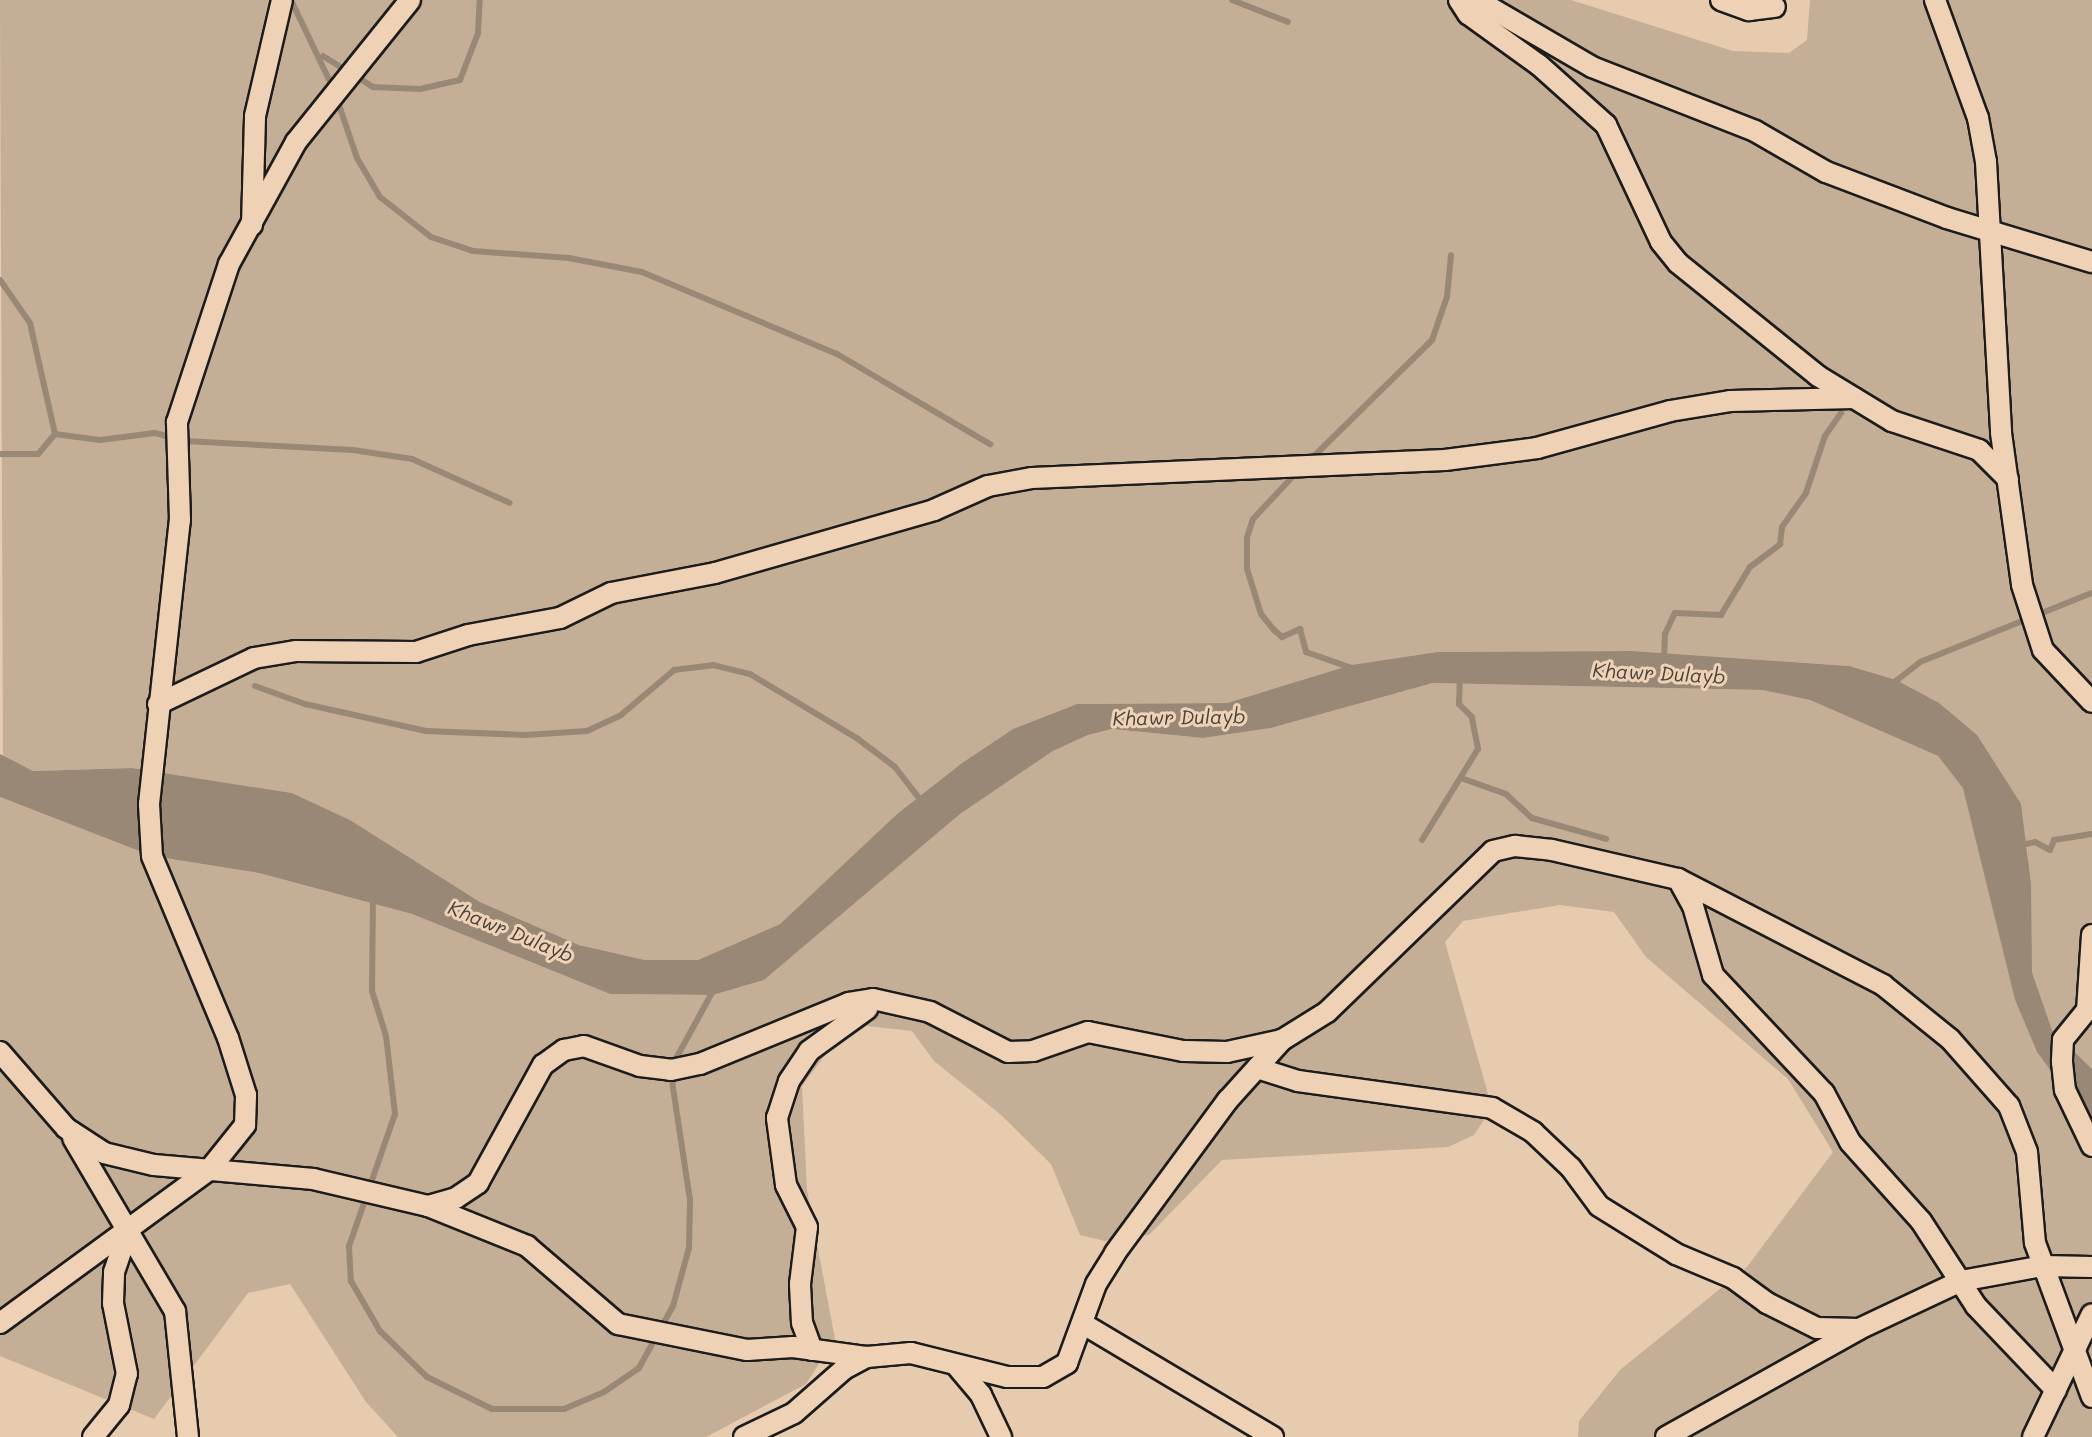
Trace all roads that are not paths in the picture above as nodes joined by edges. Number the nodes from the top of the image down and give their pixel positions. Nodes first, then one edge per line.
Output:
1 (282, 0) edge
2 (410, 0) edge
3 (1459, 0) edge
4 (1477, 0) edge
5 (1721, 0) edge
6 (1935, 0) edge
7 (1775, 7) dead end
8 (252, 225) junction
9 (1989, 231) junction
10 (2092, 261) edge
11 (1854, 398) junction
12 (2008, 479) junction
13 (2092, 702) edge
14 (158, 704) junction
15 (1678, 879) junction
16 (2092, 935) edge
17 (2091, 999) edge
18 (884, 1000) junction
19 (1281, 1040) junction
20 (0, 1053) edge
21 (1257, 1068) junction
22 (66, 1128) junction
23 (2092, 1146) edge
24 (209, 1170) junction
25 (428, 1206) junction
26 (129, 1228) junction
27 (2043, 1266) junction
28 (2092, 1267) edge
29 (1961, 1281) junction
30 (2092, 1314) edge
31 (0, 1323) edge
32 (1085, 1325) junction
33 (1860, 1329) junction
34 (2075, 1349) junction
35 (812, 1350) junction
36 (867, 1357) junction
37 (956, 1365) junction
38 (2056, 1390) junction
39 (2092, 1396) edge
40 (93, 1437) edge
41 (188, 1437) edge
42 (744, 1437) edge
43 (1001, 1437) edge
44 (1273, 1437) edge
45 (1666, 1437) edge
46 (2033, 1437) edge

1 - 8 street
2 - 8 street
3 - 11 street
4 - 9 street
5 - 7 street
6 - 9 street
8 - 14 street
9 - 10 street
9 - 12 street
11 - 12 street
11 - 14 street
12 - 13 street
14 - 24 street
15 - 19 street
15 - 27 street
15 - 29 street
16 - 17 street
17 - 23 street
18 - 19 street
18 - 25 street
18 - 35 street
19 - 21 street
20 - 22 street
21 - 32 street
21 - 33 street
22 - 24 street
22 - 26 street
24 - 25 street
24 - 26 street
25 - 35 street
26 - 31 street
26 - 40 street
26 - 41 street
27 - 28 street
27 - 29 street
27 - 34 street
29 - 33 street
29 - 38 street
30 - 34 street
32 - 37 street
32 - 44 street
33 - 45 street
34 - 38 street
34 - 39 street
35 - 36 street
36 - 37 street
36 - 42 street
37 - 43 street
38 - 46 street

